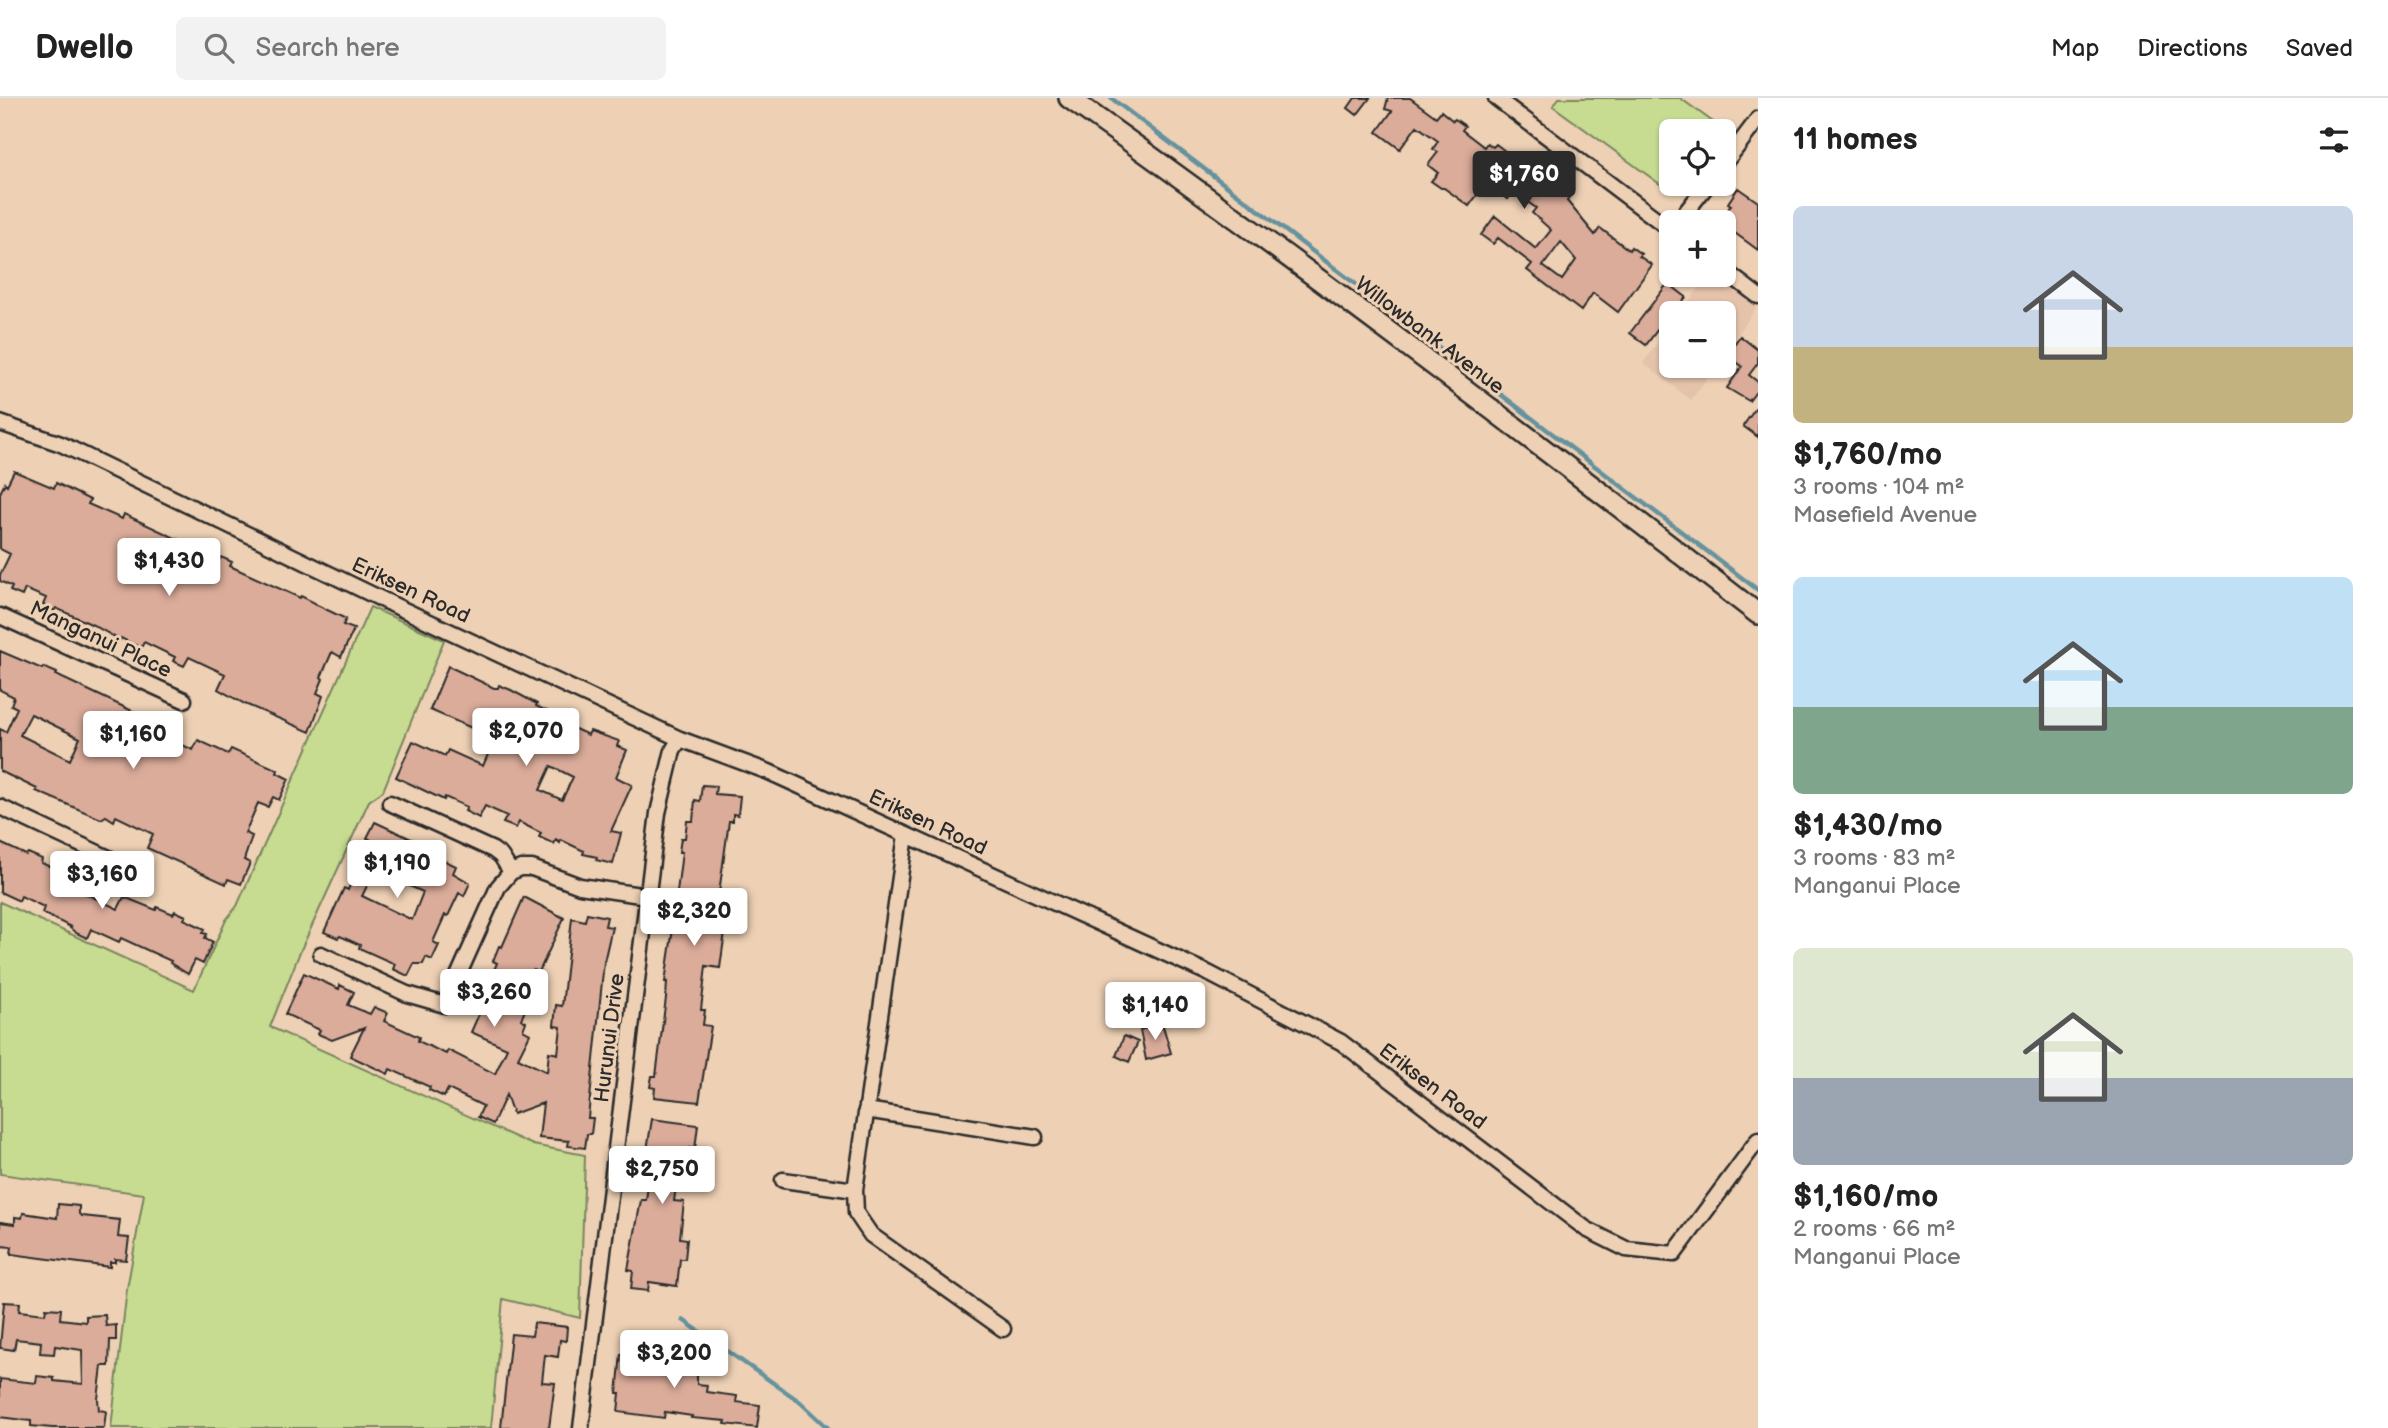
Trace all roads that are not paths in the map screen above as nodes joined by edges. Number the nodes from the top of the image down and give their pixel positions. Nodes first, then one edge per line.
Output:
1 (1069, 98) edge
2 (1496, 98) edge
3 (1758, 119) edge
4 (1736, 148) edge
5 (1699, 196) edge
6 (1687, 210) edge
7 (1659, 221) edge
8 (1736, 279) edge
9 (1758, 296) edge
10 (1, 425) edge
11 (1758, 614) edge
12 (0, 616) edge
13 (184, 700) dead end
14 (680, 739) junction
15 (390, 803) dead end
16 (0, 807) edge
17 (906, 835) junction
18 (111, 859) dead end
19 (512, 872) junction
20 (647, 896) junction
21 (321, 954) dead end
22 (866, 1110) junction
23 (1035, 1138) dead end
24 (1758, 1140) edge
25 (783, 1180) dead end
26 (855, 1189) junction
27 (1003, 1329) dead end
28 (582, 1428) edge
29 (588, 1428) edge

1 - 11 main road, Willowbank Avenue
2 - 7 street
3 - 4 street
5 - 6 street
8 - 9 street
10 - 14 street, Eriksen Road
12 - 13 street, Manganui Place
14 - 17 street, Eriksen Road
14 - 20 street, Hurunui Drive
15 - 19 street
16 - 18 street
17 - 22 street
17 - 24 street, Eriksen Road
19 - 20 street
19 - 21 street
20 - 28 street, Hurunui Drive
22 - 23 street
22 - 26 street
25 - 26 street
26 - 27 street
28 - 29 street

